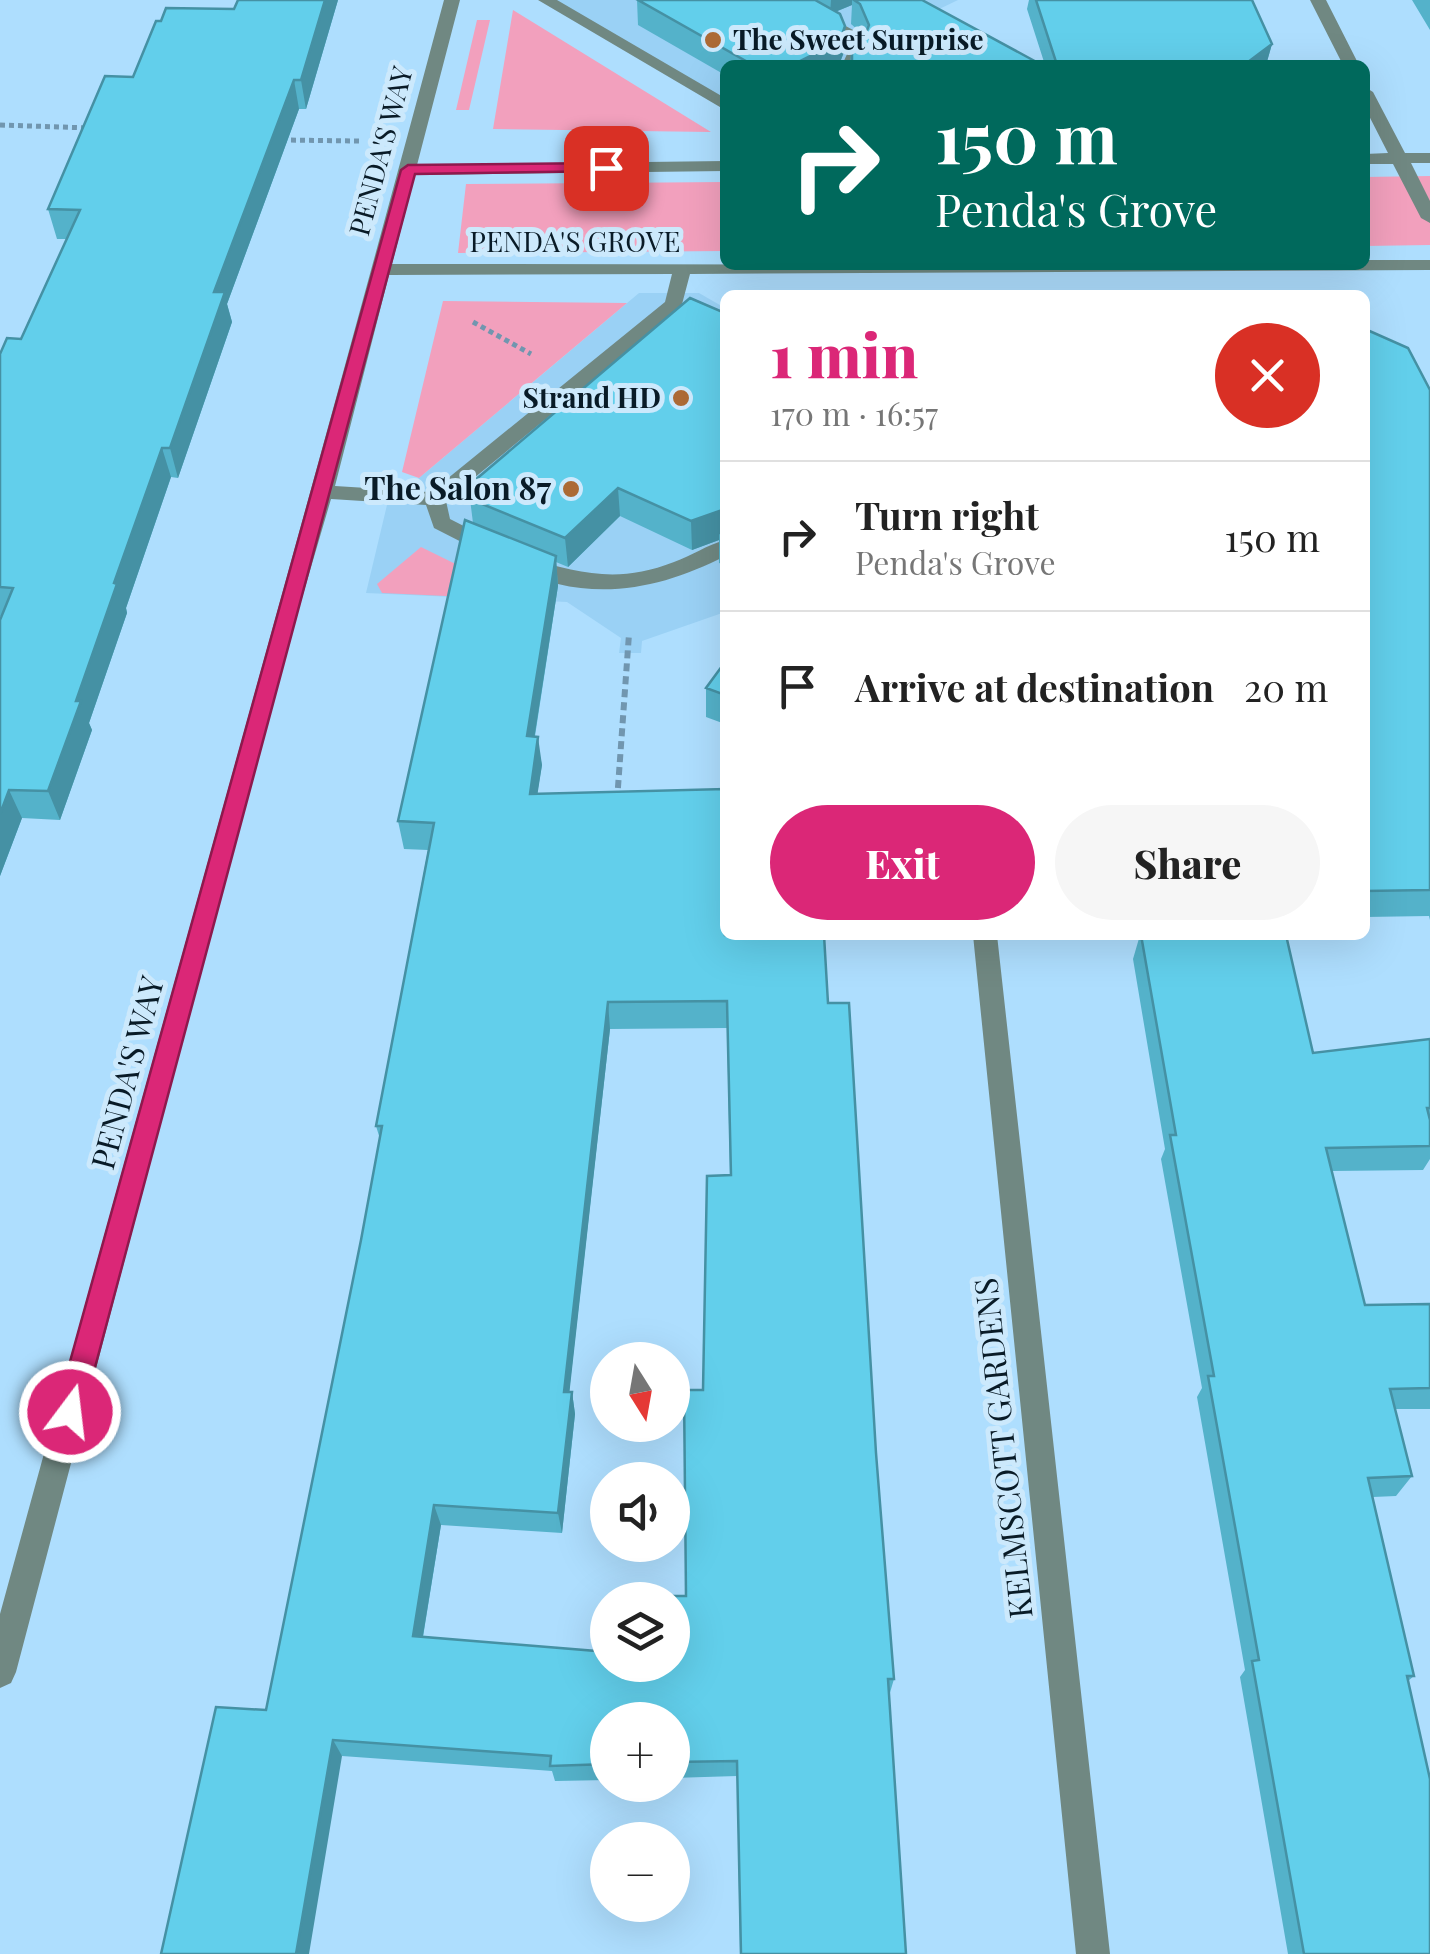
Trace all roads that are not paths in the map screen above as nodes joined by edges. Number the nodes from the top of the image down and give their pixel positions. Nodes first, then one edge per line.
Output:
1 (452, 0) edge
2 (546, 0) edge
3 (785, 0) edge
4 (1318, 0) edge
5 (852, 60) edge
6 (1348, 60) edge
7 (1370, 102) edge
8 (720, 103) edge
9 (1430, 158) edge
10 (1370, 159) edge
11 (1398, 159) junction
12 (720, 166) edge
13 (408, 170) junction
14 (1430, 218) edge
15 (1370, 265) edge
16 (1430, 265) edge
17 (682, 269) junction
18 (720, 269) edge
19 (380, 270) junction
20 (323, 492) junction
21 (436, 499) junction
22 (720, 549) edge
23 (986, 940) edge
24 (0, 1672) edge
25 (1093, 1954) edge

1 - 13 street, PENDA'S WAY
2 - 8 street
3 - 5 street
4 - 6 street
7 - 11 street
9 - 11 street
10 - 11 street
11 - 14 street
12 - 13 street
13 - 19 street, PENDA'S WAY
15 - 16 street, PENDA'S GROVE
17 - 18 street, PENDA'S GROVE
17 - 19 street, PENDA'S GROVE
17 - 21 street
19 - 20 street, PENDA'S WAY
20 - 21 street
20 - 24 street, PENDA'S WAY
21 - 22 street
23 - 25 street, KELMSCOTT GARDENS

